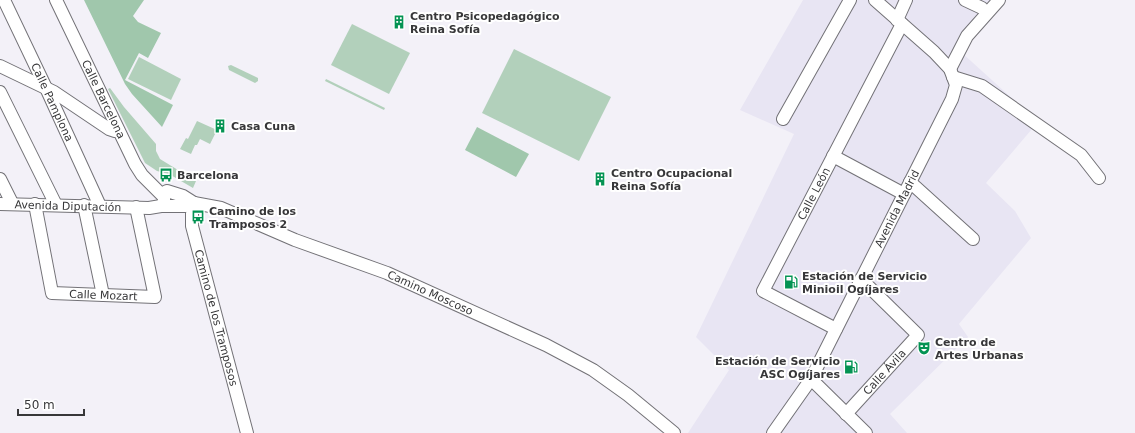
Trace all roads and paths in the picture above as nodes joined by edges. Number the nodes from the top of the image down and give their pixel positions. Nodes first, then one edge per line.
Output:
1 (56, 0) edge
2 (850, 0) edge
3 (875, 0) edge
4 (906, 0) edge
5 (965, 0) edge
6 (1000, 0) edge
7 (7, 1) edge
8 (982, 8) dead end
9 (900, 22) junction
10 (0, 66) edge
11 (951, 73) junction
12 (46, 88) junction
13 (0, 92) edge
14 (783, 119) dead end
15 (118, 130) junction
16 (833, 156) junction
17 (1099, 178) dead end
18 (0, 179) edge
19 (910, 182) junction
20 (904, 194) junction
21 (157, 200) junction
22 (6, 203) edge
23 (194, 203) junction
24 (36, 204) junction
25 (56, 204) junction
26 (84, 205) junction
27 (100, 206) junction
28 (136, 207) junction
29 (973, 239) dead end
30 (861, 279) junction
31 (104, 295) junction
32 (836, 329) junction
33 (811, 379) junction
34 (650, 414) junction
35 (846, 414) junction
36 (247, 433) edge
37 (665, 433) edge
38 (674, 433) edge
39 (773, 433) edge
40 (866, 433) edge

1 - 15 street, Calle Barcelona
2 - 14 street
3 - 9 street
4 - 9 street, Calle León
5 - 8 street
6 - 11 street
7 - 12 street, Calle Pamplona
9 - 11 street
9 - 16 street, Calle León
10 - 12 street
11 - 17 street
11 - 19 street, Avenida Madrid
12 - 15 street
12 - 27 street, Calle Pamplona
13 - 25 street
15 - 21 street, Calle Barcelona
16 - 20 street
16 - 32 street, Calle León
18 - 22 street
19 - 20 street, Avenida Madrid
19 - 29 street
20 - 30 street, Avenida Madrid
21 - 23 street, Camino Moscoso
21 - 28 street, Avenida Diputación
22 - 24 street, Avenida Diputación
23 - 34 street, Camino Moscoso
23 - 36 street, Camino de los Tramposos
24 - 25 street, Avenida Diputación
24 - 31 street, Calle Mozart
25 - 26 street, Avenida Diputación
26 - 27 street, Avenida Diputación
26 - 31 street
27 - 28 street, Avenida Diputación
28 - 31 street, Calle Mozart
30 - 32 street, Avenida Madrid
30 - 35 street, Calle Ávila
32 - 33 street, Avenida Madrid
33 - 35 street
33 - 39 street, Avenida Madrid
34 - 37 street, Camino Moscoso
34 - 38 street, Camino Moscoso
35 - 40 street

